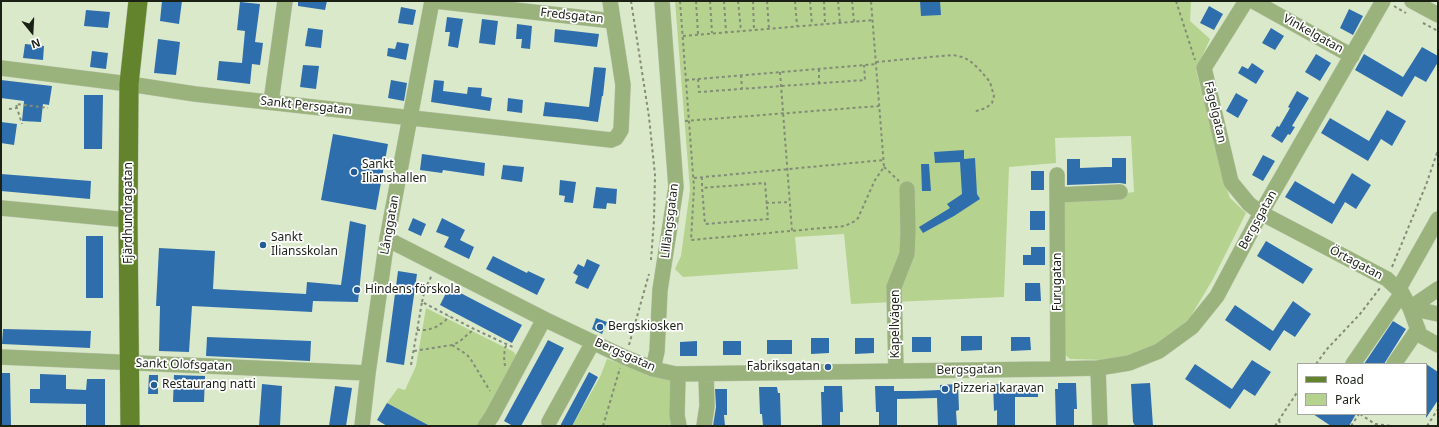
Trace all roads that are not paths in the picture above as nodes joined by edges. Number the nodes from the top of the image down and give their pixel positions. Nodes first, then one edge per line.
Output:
1 (138, 1) edge
2 (285, 1) edge
3 (432, 1) edge
4 (435, 1) edge
5 (610, 1) edge
6 (662, 1) edge
7 (1246, 1) edge
8 (1252, 1) edge
9 (1383, 1) edge
10 (1412, 1) edge
11 (1438, 15) edge
12 (613, 21) junction
13 (1352, 56) junction
14 (1, 68) edge
15 (129, 84) junction
16 (272, 102) junction
17 (409, 117) junction
18 (1057, 175) dead end
19 (907, 189) road end
20 (1120, 192) dead end
21 (1057, 195) junction
22 (1249, 204) joint
23 (1, 208) edge
24 (1261, 213) junction
25 (1438, 219) edge
26 (128, 220) junction
27 (387, 240) junction
28 (1438, 289) edge
29 (1400, 291) junction
30 (1410, 308) junction
31 (1438, 314) edge
32 (544, 319) junction
33 (1418, 329) junction
34 (593, 342) junction
35 (1438, 345) edge
36 (1, 358) edge
37 (1397, 362) edge
38 (130, 363) junction
39 (1354, 363) edge
40 (1098, 368) junction
41 (653, 369) junction
42 (1058, 369) junction
43 (896, 371) junction
44 (368, 373) junction
45 (678, 375) junction
46 (706, 375) junction
47 (549, 422) dead end
48 (130, 426) edge
49 (362, 426) edge
50 (485, 426) edge
51 (679, 426) edge
52 (704, 426) edge
53 (1100, 426) edge

1 - 15 main road, Fjärdhundragatan
2 - 16 street
3 - 17 street, Långgatan
4 - 12 street, Fredsgatan
5 - 12 street
6 - 41 street, Lillängsgatan
7 - 22 street, Fågelgatan
8 - 13 street, Vinkelgatan
9 - 13 street, Bergsgatan
10 - 11 street
12 - 17 street, Sankt Persgatan
13 - 24 street, Bergsgatan
14 - 15 street, Sankt Persgatan
15 - 16 street, Sankt Persgatan
15 - 26 main road, Fjärdhundragatan
16 - 17 street, Sankt Persgatan
17 - 27 street, Långgatan
18 - 21 street, Furugatan
19 - 43 street, Kapellvägen
20 - 21 street
21 - 42 street, Furugatan
22 - 24 street, Örtagatan
23 - 26 street
24 - 29 street, Örtagatan
24 - 40 street, Bergsgatan
25 - 29 street
26 - 38 main road, Fjärdhundragatan
27 - 32 street, Bergsgatan
27 - 44 street, Långgatan
28 - 30 street
29 - 30 street, Örtagatan
29 - 39 street
30 - 31 street
30 - 33 street, Örtagatan
32 - 34 street, Bergsgatan
32 - 50 street
33 - 35 street, Örtagatan
33 - 37 street
34 - 41 street, Bergsgatan
34 - 47 street
36 - 38 street, Sankt Olofsgatan
38 - 44 street, Sankt Olofsgatan
38 - 48 main road, Fjärdhundragatan
40 - 42 street, Bergsgatan
40 - 53 street
41 - 45 street, Bergsgatan
42 - 43 street, Bergsgatan
43 - 46 street, Bergsgatan
44 - 49 street, Långgatan
45 - 46 street, Bergsgatan
45 - 51 street
46 - 52 street

